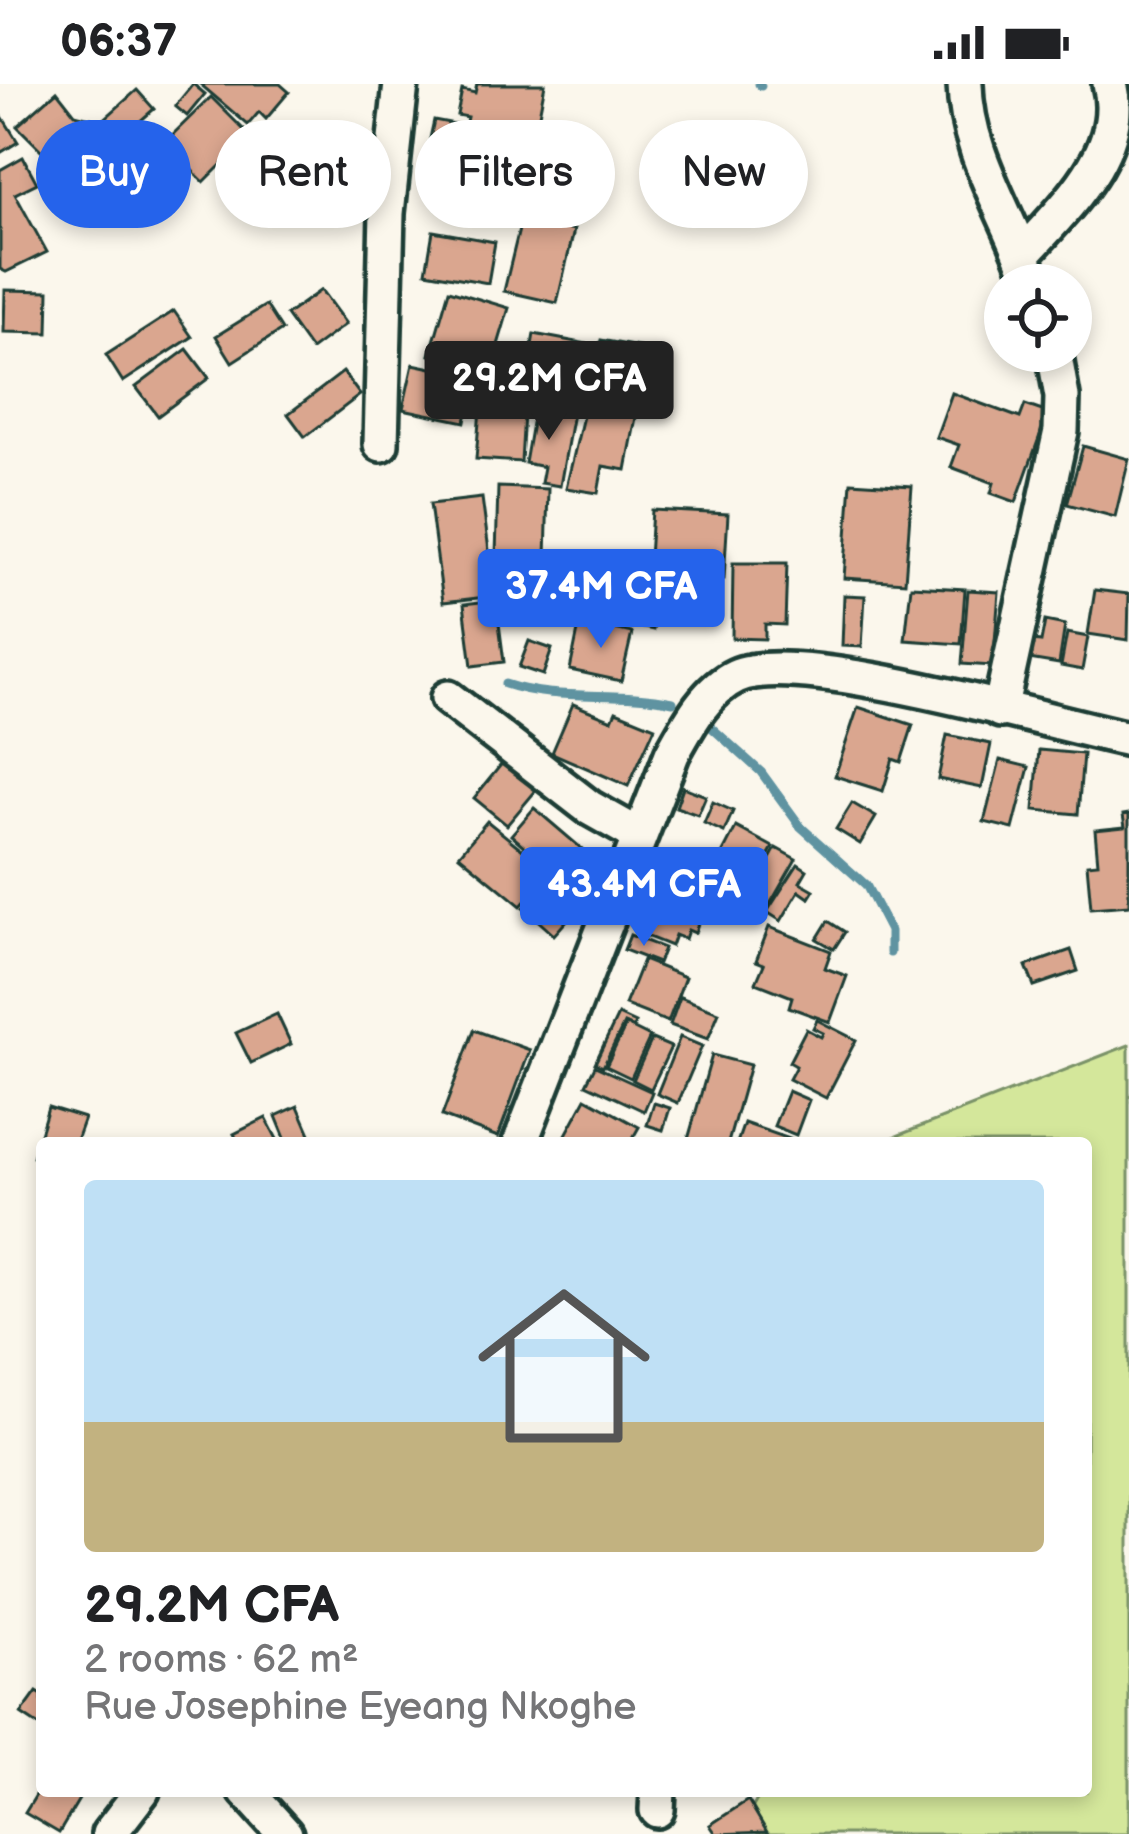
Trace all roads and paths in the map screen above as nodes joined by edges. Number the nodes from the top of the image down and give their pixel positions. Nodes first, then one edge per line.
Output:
1 (401, 84) edge
2 (965, 84) edge
3 (1110, 84) edge
4 (1025, 264) edge
5 (1032, 264) edge
6 (1058, 372) edge
7 (381, 444) dead end
8 (448, 698) dead end
9 (1000, 710) junction
10 (1129, 739) edge
11 (638, 835) junction
12 (522, 1137) edge
13 (137, 1797) edge
14 (251, 1797) edge
15 (109, 1834) edge
16 (285, 1834) edge

1 - 7 street
2 - 4 street
3 - 5 street
6 - 9 street
8 - 11 street
9 - 10 street
9 - 11 street
11 - 12 street
13 - 15 street
14 - 16 street

